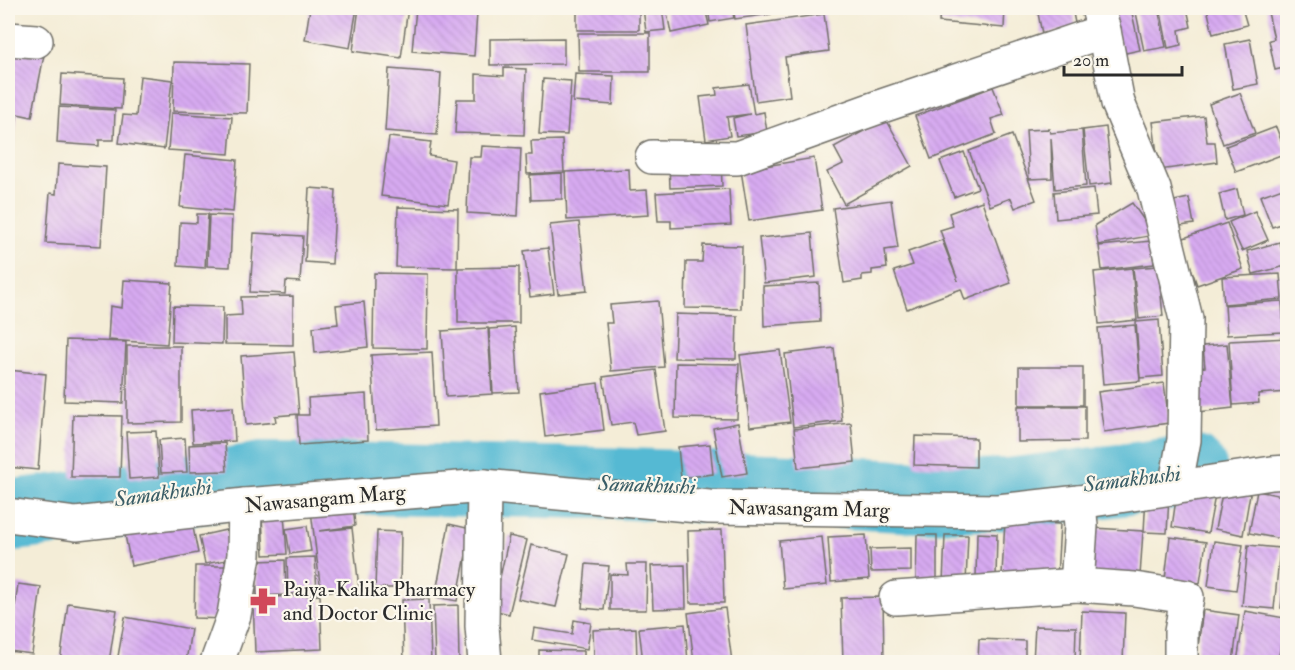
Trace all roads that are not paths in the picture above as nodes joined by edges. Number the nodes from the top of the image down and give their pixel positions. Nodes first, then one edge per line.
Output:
1 (1101, 19) edge
2 (652, 157) dead end
3 (1287, 472) edge
4 (484, 486) junction
5 (1175, 488) junction
6 (245, 505) junction
7 (1080, 514) junction
8 (8, 515) edge
9 (1077, 585) junction
10 (896, 598) dead end
11 (217, 663) edge
12 (485, 663) edge
13 (1181, 663) edge

1 - 2 street
1 - 5 street
3 - 5 street, Nawasangam Marg
4 - 6 street, Nawasangam Marg
4 - 7 street, Nawasangam Marg
4 - 12 street
5 - 7 street, Nawasangam Marg
6 - 8 street, Nawasangam Marg
6 - 11 street
7 - 9 street
9 - 10 street
9 - 13 street

